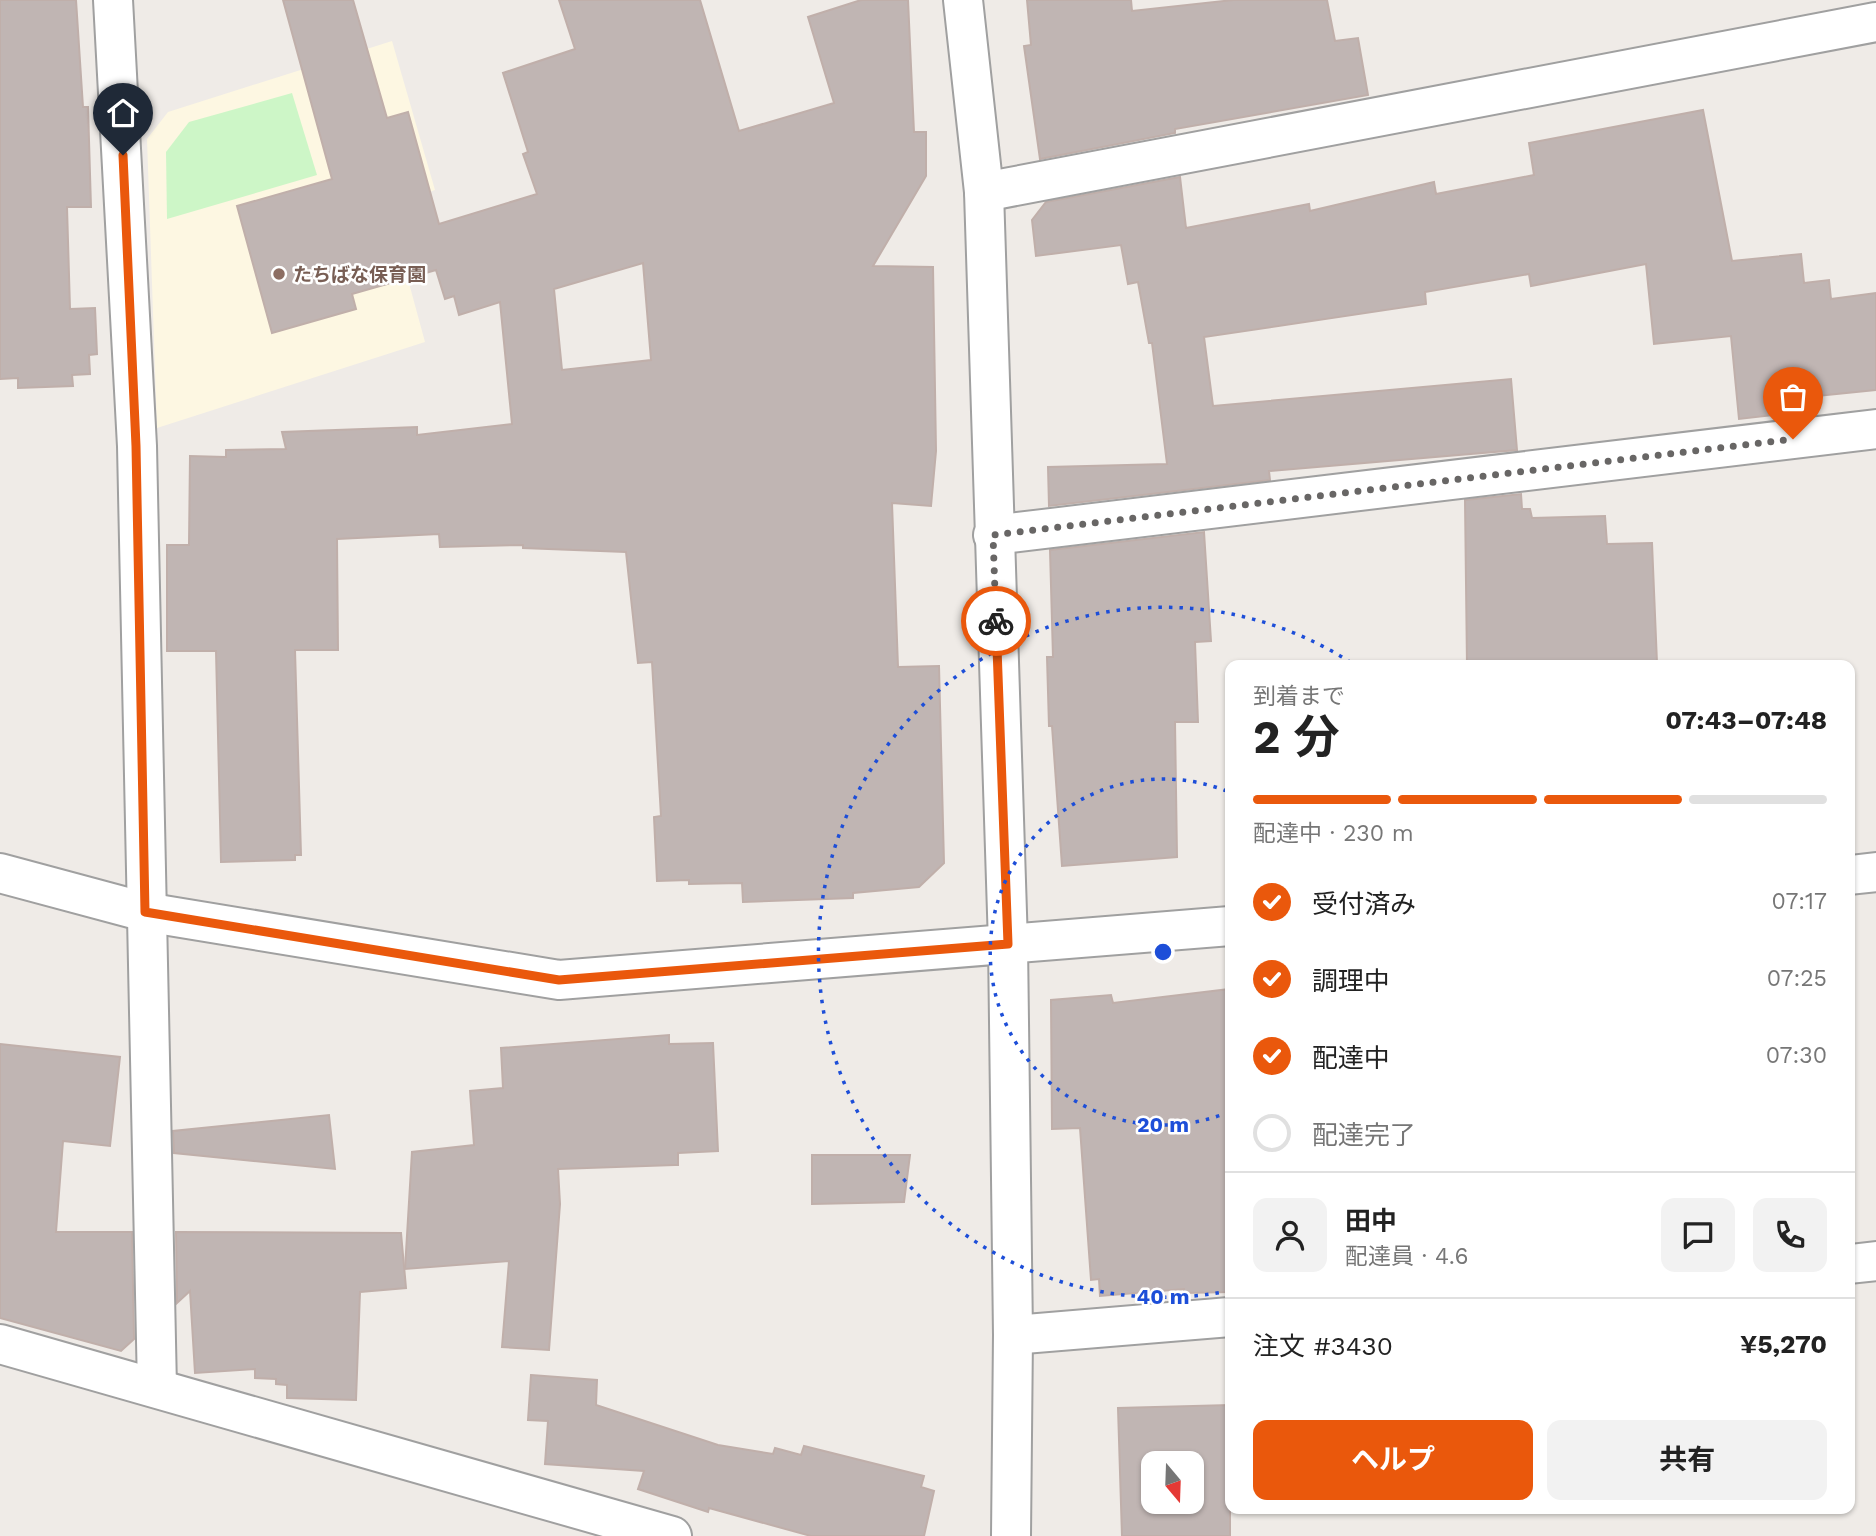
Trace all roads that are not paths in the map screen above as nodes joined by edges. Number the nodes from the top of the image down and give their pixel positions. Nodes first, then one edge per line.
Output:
1 (113, 0) edge
2 (963, 0) edge
3 (1876, 22) edge
4 (984, 192) junction
5 (1876, 429) edge
6 (993, 535) junction
7 (1876, 872) edge
8 (0, 873) edge
9 (1855, 874) edge
10 (145, 912) junction
11 (1225, 926) edge
12 (1008, 944) junction
13 (1876, 1261) edge
14 (1855, 1263) edge
15 (1225, 1317) edge
16 (1013, 1335) junction
17 (0, 1344) edge
18 (158, 1388) junction
19 (672, 1536) edge
20 (1011, 1536) edge

1 - 10 street
2 - 4 street
3 - 4 street
4 - 6 street
5 - 6 street
6 - 12 street
7 - 9 street
8 - 10 street
10 - 12 street
10 - 18 street
11 - 12 street
12 - 16 street
13 - 14 street
15 - 16 street
16 - 20 street
17 - 18 street
18 - 19 street

